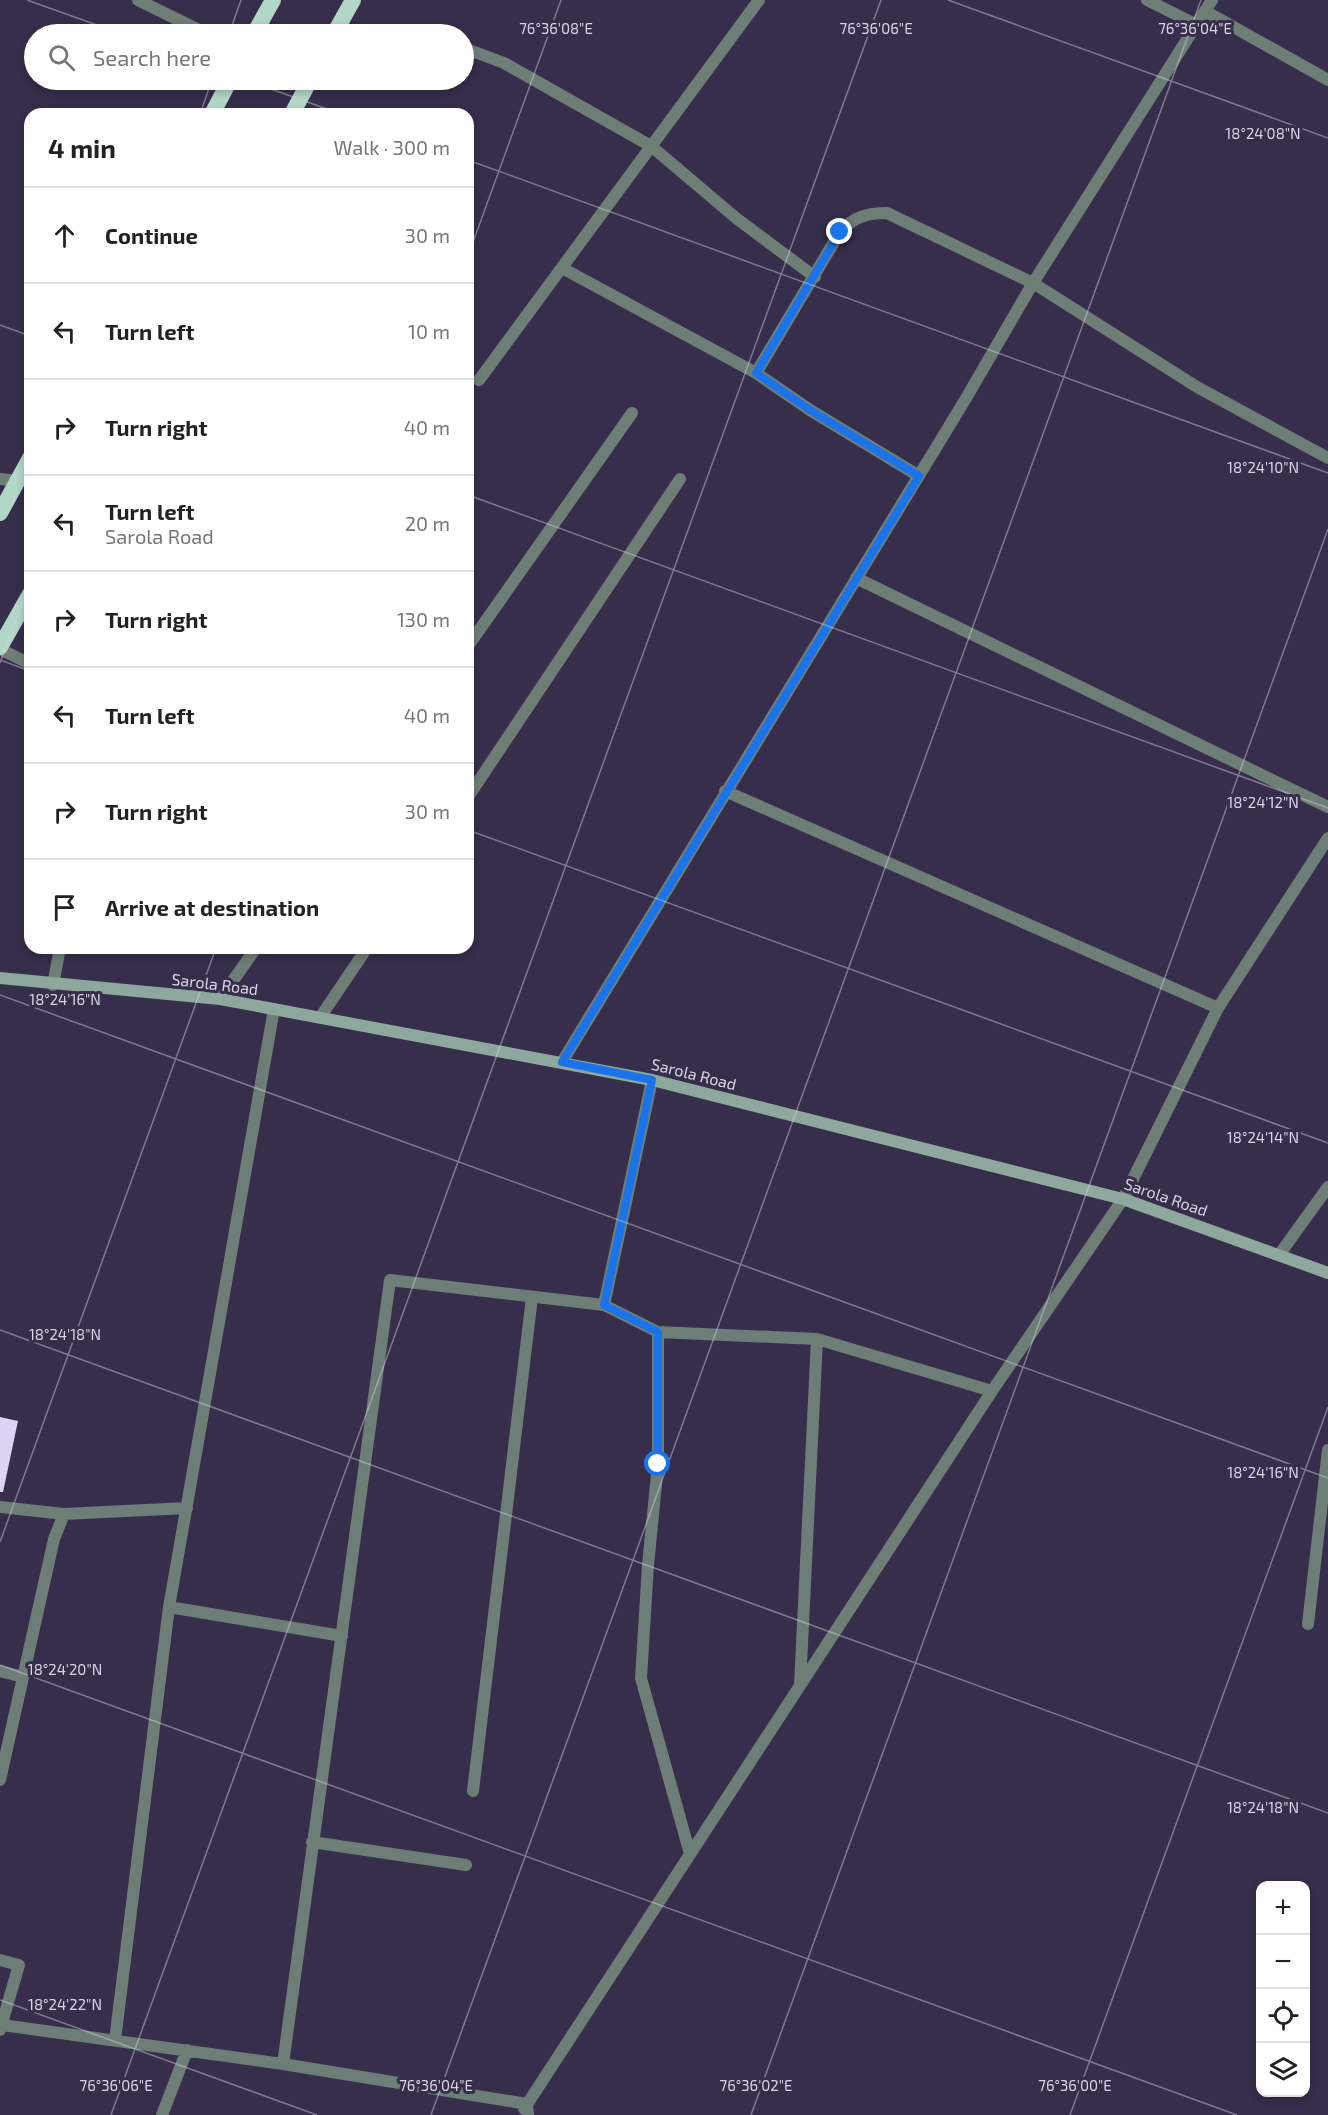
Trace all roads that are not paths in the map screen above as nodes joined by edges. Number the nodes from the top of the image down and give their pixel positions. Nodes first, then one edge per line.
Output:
1 (138, 0) edge
2 (273, 0) edge
3 (352, 0) edge
4 (759, 0) edge
5 (1147, 0) edge
6 (1208, 5) edge
7 (187, 24) edge
8 (260, 24) edge
9 (340, 24) edge
10 (1197, 25) junction
11 (474, 52) edge
12 (1328, 80) edge
13 (225, 90) edge
14 (305, 90) edge
15 (215, 108) edge
16 (295, 108) edge
17 (651, 146) junction
18 (562, 268) junction
19 (815, 277) junction
20 (1033, 283) junction
21 (756, 373) junction
22 (479, 380) dead end
23 (632, 412) dead end
24 (1328, 458) edge
25 (24, 470) edge
26 (919, 476) junction
27 (0, 479) edge
28 (680, 479) dead end
29 (18, 481) junction
30 (0, 513) edge
31 (856, 578) junction
32 (24, 605) edge
33 (474, 637) edge
34 (0, 648) edge
35 (24, 661) edge
36 (474, 788) edge
37 (724, 791) junction
38 (1328, 807) edge
39 (1328, 838) edge
40 (59, 954) edge
41 (252, 954) edge
42 (363, 954) edge
43 (0, 978) edge
44 (53, 985) junction
45 (220, 999) junction
46 (1218, 1008) junction
47 (274, 1009) junction
48 (321, 1016) junction
49 (562, 1062) junction
50 (652, 1080) junction
51 (1328, 1186) edge
52 (1123, 1199) junction
53 (1279, 1255) junction
54 (1328, 1273) edge
55 (532, 1297) junction
56 (604, 1305) junction
57 (658, 1332) junction
58 (817, 1340) junction
59 (992, 1391) junction
60 (1328, 1450) edge
61 (0, 1507) edge
62 (187, 1508) junction
63 (64, 1514) junction
64 (169, 1607) junction
65 (1308, 1624) dead end
66 (342, 1636) junction
67 (0, 1671) edge
68 (23, 1677) junction
69 (800, 1686) junction
70 (0, 1780) edge
71 (473, 1791) dead end
72 (312, 1842) junction
73 (690, 1854) junction
74 (466, 1865) dead end
75 (0, 1960) edge
76 (1, 2027) edge
77 (115, 2040) junction
78 (187, 2050) junction
79 (283, 2064) junction
80 (525, 2111) edge
81 (162, 2115) edge

1 - 7 street
2 - 8 highway
3 - 9 highway
4 - 17 street
5 - 10 street
6 - 10 street
6 - 12 street
10 - 20 street
11 - 17 street
13 - 15 highway
14 - 16 highway
17 - 18 street
17 - 19 street
18 - 21 street
18 - 22 street
19 - 20 street
19 - 21 street
20 - 24 street
20 - 26 street
21 - 26 street
23 - 33 street
25 - 29 highway
26 - 31 street
27 - 29 street
28 - 36 street
29 - 30 highway
31 - 37 street
31 - 38 street
32 - 34 highway
34 - 35 street
37 - 46 street
37 - 49 street
39 - 46 street
40 - 44 street
41 - 45 street
42 - 48 street
43 - 44 main road, Sarola Road
44 - 45 main road, Sarola Road
45 - 47 main road, Sarola Road
46 - 52 street
47 - 48 main road, Sarola Road
47 - 62 street
48 - 49 main road, Sarola Road
49 - 50 main road, Sarola Road
50 - 52 main road, Sarola Road
50 - 56 street
51 - 53 street
52 - 53 main road, Sarola Road
52 - 59 street
53 - 54 main road, Sarola Road
55 - 56 street
55 - 66 street
55 - 71 street
56 - 57 street
57 - 58 street
57 - 73 street
58 - 59 street
58 - 69 street
59 - 69 street
60 - 65 street
61 - 63 street
62 - 63 street
62 - 64 street
63 - 68 street
64 - 66 street
64 - 77 street
66 - 72 street
67 - 68 street
68 - 70 street
69 - 73 street
72 - 74 street
72 - 79 street
73 - 80 street
75 - 76 street
76 - 77 street
77 - 78 street
78 - 79 street
78 - 81 street
79 - 80 street

